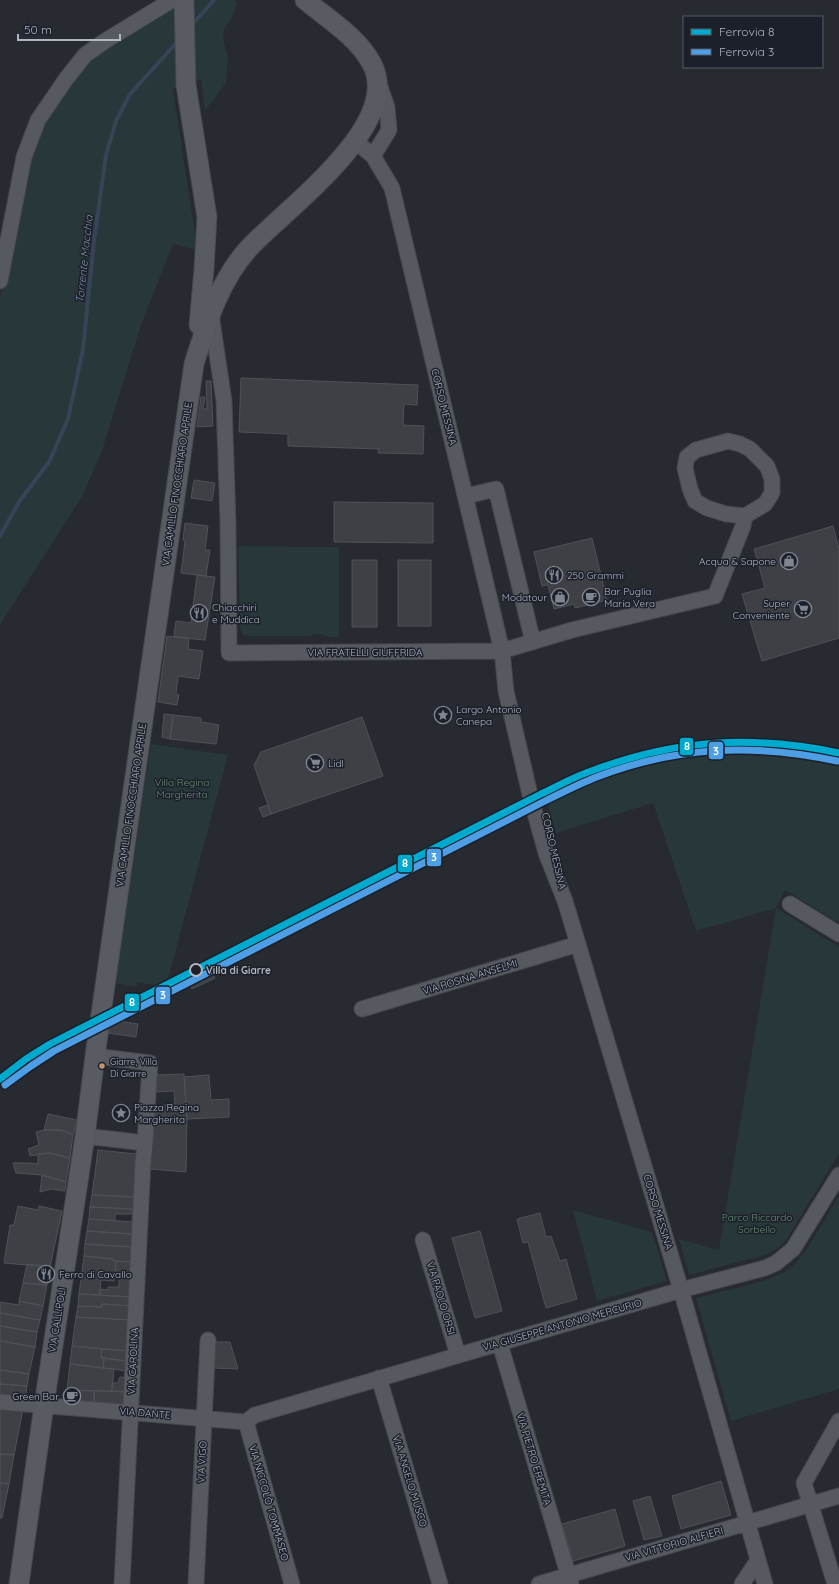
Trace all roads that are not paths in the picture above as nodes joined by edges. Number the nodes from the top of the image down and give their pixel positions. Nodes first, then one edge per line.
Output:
1 (172, 0) edge
2 (184, 0) edge
3 (305, 0) edge
4 (377, 79) junction
5 (354, 140) junction
6 (373, 156) junction
7 (206, 216) junction
8 (236, 264) junction
9 (0, 281) edge
10 (210, 313) junction
11 (194, 364) junction
12 (466, 496) junction
13 (745, 516) junction
14 (533, 642) junction
15 (502, 657) junction
16 (790, 904) dead end
17 (839, 934) edge
18 (578, 944) junction
19 (362, 1009) dead end
20 (95, 1056) junction
21 (85, 1136) junction
22 (145, 1143) junction
23 (839, 1175) edge
24 (423, 1240) dead end
25 (681, 1290) junction
26 (208, 1340) dead end
27 (500, 1344) junction
28 (458, 1356) junction
29 (379, 1378) junction
30 (0, 1402) edge
31 (44, 1405) junction
32 (131, 1412) junction
33 (204, 1419) junction
34 (839, 1421) edge
35 (246, 1422) junction
36 (839, 1496) edge
37 (810, 1504) junction
38 (748, 1523) junction
39 (758, 1560) junction
40 (570, 1580) edge
41 (19, 1584) edge
42 (122, 1584) edge
43 (196, 1584) edge
44 (292, 1584) edge
45 (440, 1584) edge
46 (539, 1584) edge
47 (742, 1584) edge
48 (765, 1584) edge
49 (834, 1584) edge

1 - 9 street
2 - 7 main road
3 - 4 main road, VIA CAMILLO FINOCCHIARO APRILE
4 - 5 main road, VIA CAMILLO FINOCCHIARO APRILE
4 - 6 street
5 - 6 street, CORSO MESSINA
5 - 8 main road, VIA CAMILLO FINOCCHIARO APRILE
6 - 12 street, CORSO MESSINA
7 - 8 main road
7 - 11 main road
8 - 10 main road, VIA CAMILLO FINOCCHIARO APRILE
10 - 11 main road, VIA CAMILLO FINOCCHIARO APRILE
10 - 15 street, VIA FRATELLI GIUFFRIDA
11 - 20 main road, VIA CAMILLO FINOCCHIARO APRILE
12 - 14 street
12 - 15 street, CORSO MESSINA
13 - 13 street
13 - 14 street, VIA FRATELLI GIUFFRIDA
14 - 15 street, VIA FRATELLI GIUFFRIDA
15 - 18 street, CORSO MESSINA
16 - 17 street
18 - 19 street, VIA ROSINA ANSELMI
18 - 25 street, CORSO MESSINA
20 - 21 main road, VIA CALLIPOLI
20 - 22 street, VIA CAROLINA
21 - 22 street
21 - 31 main road, VIA CALLIPOLI
22 - 32 street, VIA CAROLINA
23 - 25 street, VIA GIUSEPPE ANTONIO MERCURIO
24 - 28 street, VIA PAOLO ORSI
25 - 27 street, VIA GIUSEPPE ANTONIO MERCURIO
25 - 38 street, CORSO MESSINA
26 - 33 street, VIA VIGO
27 - 28 street, VIA GIUSEPPE ANTONIO MERCURIO
27 - 40 street, VIA PIETRO EREMITA
28 - 29 street, VIA GIUSEPPE ANTONIO MERCURIO
29 - 35 street, VIA GIUSEPPE ANTONIO MERCURIO
29 - 45 street, VIA ANGELO MUSCO
30 - 31 street, VIA DANTE
31 - 32 street, VIA DANTE
31 - 41 main road, VIA CALLIPOLI
32 - 33 street, VIA DANTE
32 - 42 street, VIA CAROLINA
33 - 35 street, VIA DANTE
33 - 43 street, VIA VIGO
34 - 37 street
35 - 44 street, VIA NICCOLÒ TOMMASEO
36 - 37 street, VIA VITTORIO ALFIERI
37 - 38 street, VIA VITTORIO ALFIERI
37 - 49 street
38 - 39 street, CORSO MESSINA
38 - 40 street, VIA VITTORIO ALFIERI
39 - 47 street
39 - 48 street, CORSO MESSINA
40 - 46 street, VIA VITTORIO ALFIERI

